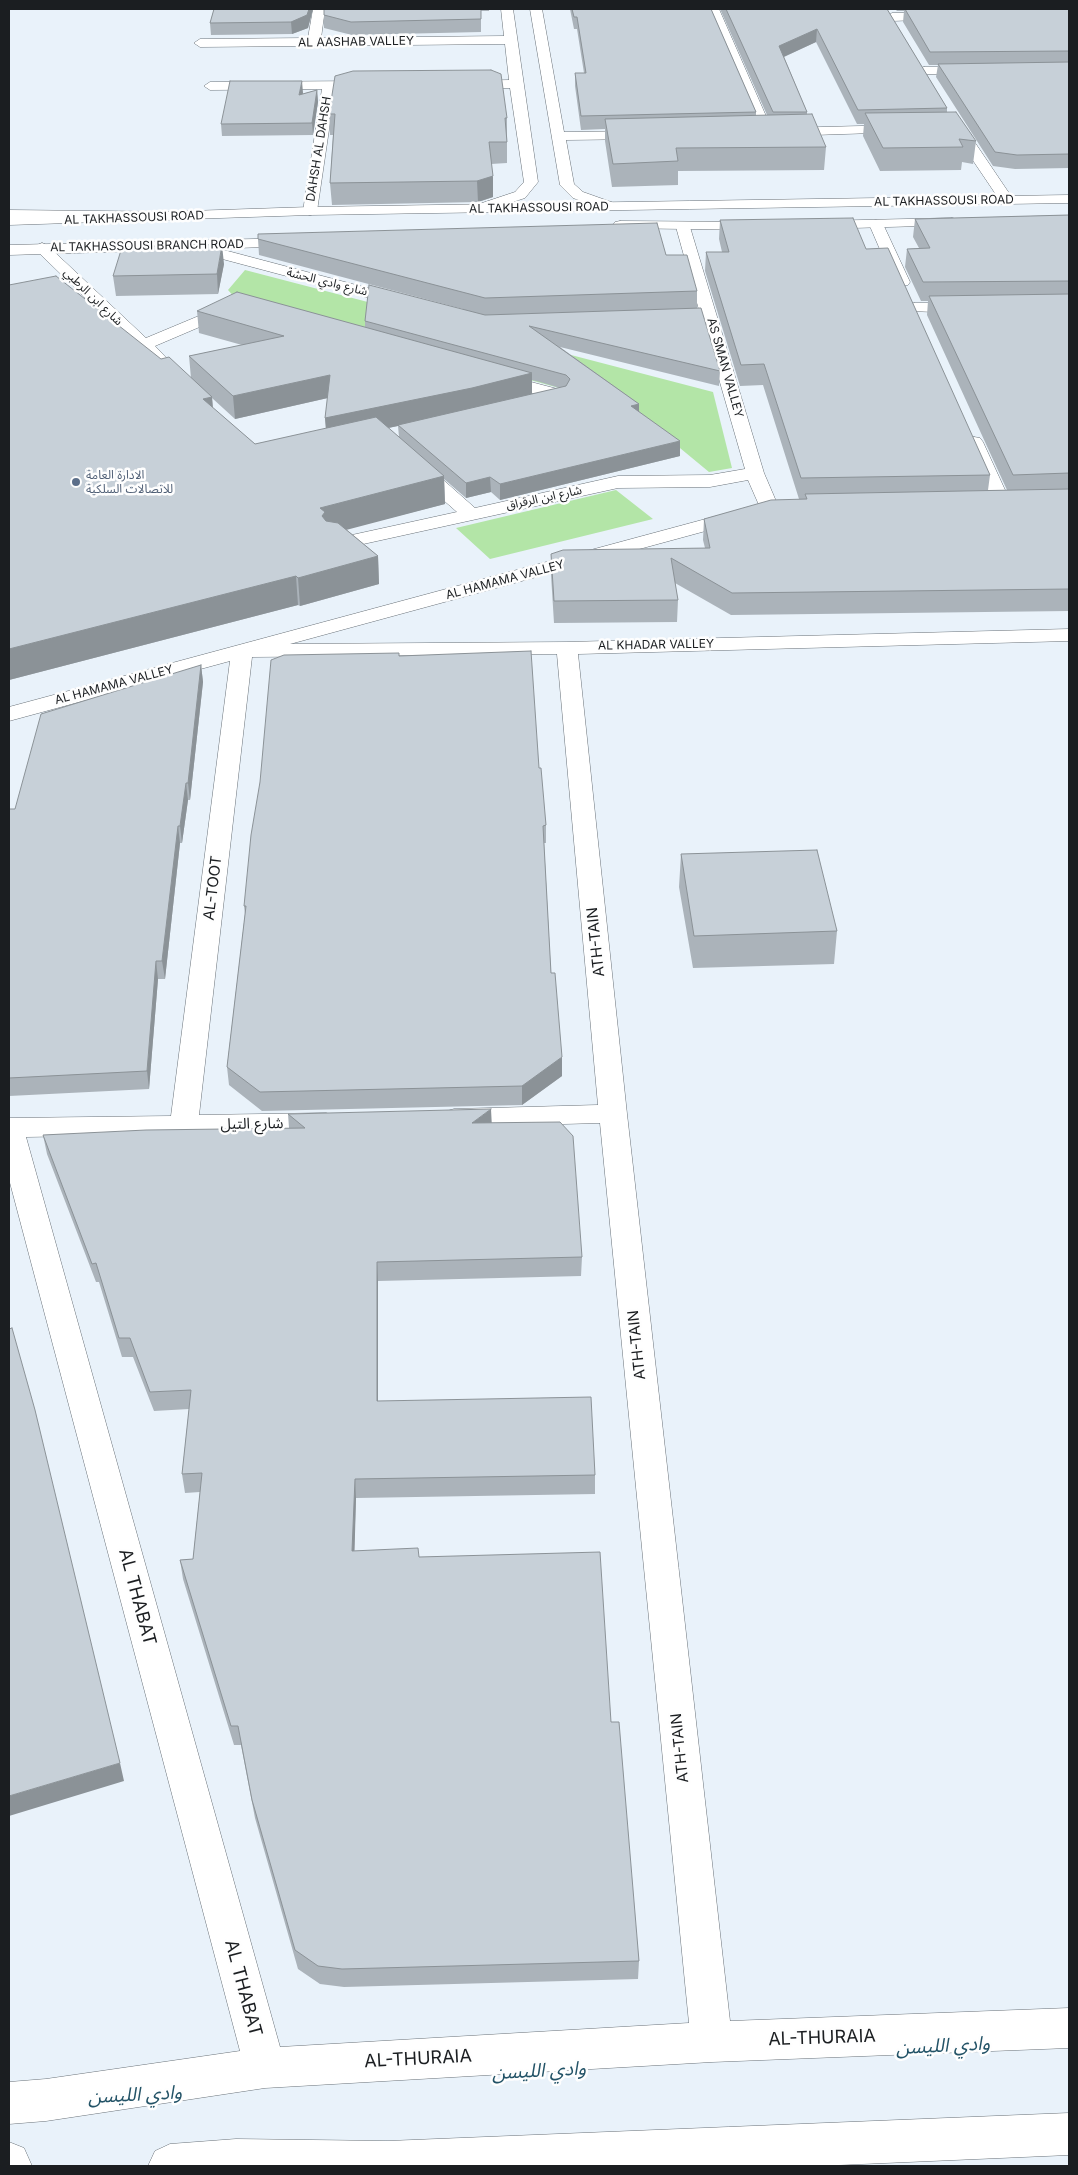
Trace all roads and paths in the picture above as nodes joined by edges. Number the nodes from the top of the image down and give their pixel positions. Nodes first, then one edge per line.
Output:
1 (319, 9) edge
2 (507, 9) edge
3 (536, 9) edge
4 (713, 9) edge
5 (890, 13) edge
6 (951, 16) edge
7 (901, 32) edge
8 (511, 40) junction
9 (314, 42) junction
10 (200, 44) dead end
11 (992, 70) edge
12 (516, 84) junction
13 (378, 85) edge
14 (457, 85) edge
15 (210, 86) dead end
16 (328, 86) junction
17 (934, 88) edge
18 (948, 112) edge
19 (938, 128) edge
20 (958, 128) junction
21 (910, 129) edge
22 (658, 134) edge
23 (559, 136) junction
24 (1006, 199) junction
25 (1069, 199) edge
26 (9, 202) edge
27 (609, 206) junction
28 (475, 210) junction
29 (310, 211) junction
30 (9, 214) edge
31 (187, 216) junction
32 (9, 221) edge
33 (971, 222) edge
34 (876, 224) junction
35 (770, 225) edge
36 (799, 225) edge
37 (607, 226) edge
38 (683, 227) junction
39 (9, 236) edge
40 (306, 236) joint
41 (282, 243) junction
42 (184, 245) junction
43 (42, 248) junction
44 (9, 250) edge
45 (250, 262) junction
46 (419, 306) edge
47 (982, 307) edge
48 (914, 308) junction
49 (244, 309) edge
50 (710, 315) junction
51 (651, 317) edge
52 (922, 326) edge
53 (143, 345) junction
54 (482, 374) edge
55 (179, 378) edge
56 (521, 405) edge
57 (966, 424) edge
58 (404, 455) edge
59 (755, 473) junction
60 (1002, 504) edge
61 (779, 508) joint
62 (471, 514) junction
63 (336, 544) edge
64 (1069, 635) edge
65 (567, 648) junction
66 (242, 651) junction
67 (9, 714) edge
68 (613, 1114) junction
69 (433, 1119) edge
70 (354, 1121) edge
71 (184, 1125) junction
72 (10, 1128) edge
73 (1069, 2028) edge
74 (712, 2042) junction
75 (264, 2068) junction
76 (9, 2103) edge
77 (1069, 2134) edge
78 (382, 2165) edge
79 (170, 2166) edge

1 - 9 main road
2 - 8 main road
3 - 23 main road
4 - 21 main road
5 - 6 main road
5 - 7 main road
8 - 9 main road, AL AASHAB VALLEY
8 - 12 main road
9 - 10 main road, AL AASHAB VALLEY
11 - 17 main road
12 - 14 main road
12 - 28 main road
13 - 16 main road
15 - 16 main road
16 - 29 main road, DAHSH AL DAHSH
18 - 20 main road
19 - 20 main road
20 - 24 main road
22 - 23 main road
23 - 27 main road
24 - 25 main road, AL TAKHASSOUSI ROAD
24 - 27 main road, AL TAKHASSOUSI ROAD
26 - 29 main road
27 - 28 main road, AL TAKHASSOUSI ROAD
28 - 29 main road, AL TAKHASSOUSI ROAD
29 - 31 main road, AL TAKHASSOUSI ROAD
30 - 31 main road
31 - 32 main road, AL TAKHASSOUSI ROAD
33 - 34 main road, AL TAKHASSOUSI ROAD
34 - 36 main road, AL TAKHASSOUSI ROAD
34 - 48 main road
35 - 38 main road, AL TAKHASSOUSI ROAD
37 - 38 main road, AL TAKHASSOUSI ROAD
38 - 50 main road, AS SMAN VALLEY
39 - 40 main road, AL TAKHASSOUSI ROAD
40 - 41 main road, AL TAKHASSOUSI BRANCH ROAD
41 - 42 main road, AL TAKHASSOUSI BRANCH ROAD
41 - 45 main road
42 - 43 main road, AL TAKHASSOUSI BRANCH ROAD
42 - 45 main road, شارع وادي الحشة
43 - 44 main road, AL TAKHASSOUSI BRANCH ROAD
43 - 53 main road, شارع ابن الرطبي
45 - 46 main road, شارع وادي الحشة
47 - 48 main road
48 - 52 main road
49 - 53 main road
50 - 51 main road
50 - 59 main road, AS SMAN VALLEY
53 - 55 main road, شارع ابن الرطبي
54 - 56 main road
57 - 60 main road
58 - 62 main road
59 - 61 main road, AS SMAN VALLEY
59 - 62 main road, شارع ابن الرقراق
61 - 66 main road, AL HAMAMA VALLEY
62 - 63 main road, شارع ابن الرقراق
64 - 65 main road, AL KHADAR VALLEY
65 - 66 main road, AL KHADAR VALLEY
65 - 68 main road, ATH-TAIN
66 - 67 main road, AL HAMAMA VALLEY
66 - 71 main road, AL-TOOT
68 - 69 main road
68 - 74 main road, ATH-TAIN
70 - 71 main road, شارع التيل
71 - 72 main road, شارع التيل
72 - 75 main road, AL THABAT
73 - 74 main road, AL-THURAIA
74 - 75 main road, AL-THURAIA
75 - 76 main road, AL-THURAIA
77 - 78 main road
78 - 79 main road

